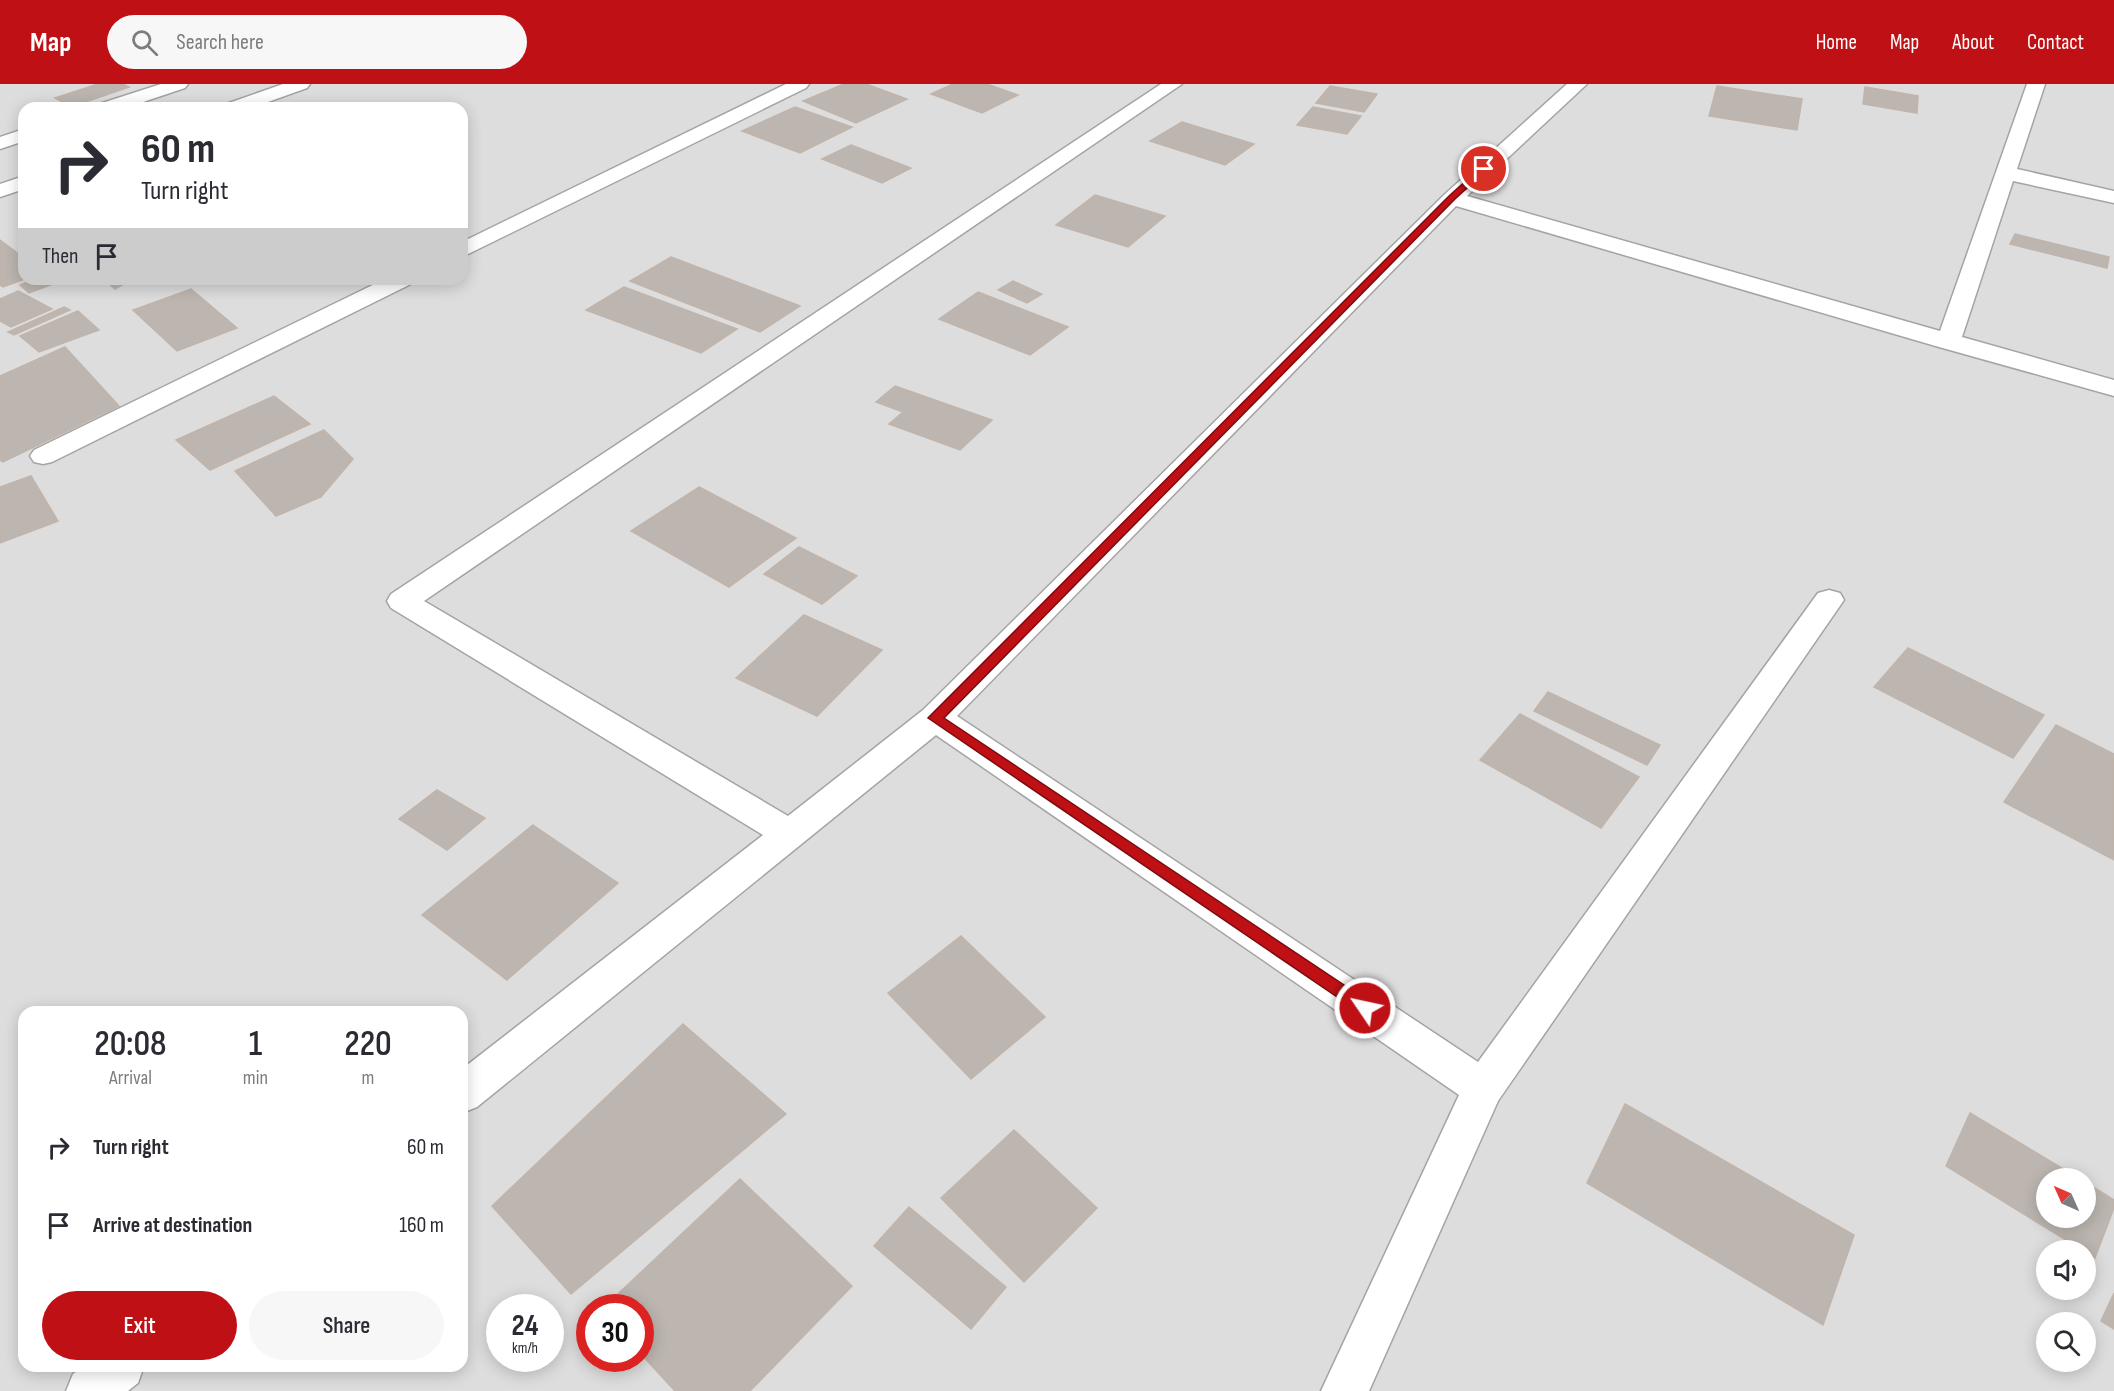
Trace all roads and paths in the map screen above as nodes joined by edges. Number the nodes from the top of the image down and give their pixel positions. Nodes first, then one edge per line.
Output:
1 (179, 84) edge
2 (301, 84) edge
3 (800, 84) edge
4 (1173, 84) edge
5 (1578, 84) edge
6 (2036, 84) edge
7 (124, 102) edge
8 (250, 102) edge
9 (18, 137) edge
10 (0, 143) edge
11 (2007, 173) junction
12 (18, 184) edge
13 (0, 191) edge
14 (2114, 197) edge
15 (1452, 198) junction
16 (468, 247) edge
17 (391, 285) edge
18 (1948, 342) junction
19 (2114, 388) edge
20 (43, 456) dead end
21 (1829, 600) dead end
22 (935, 718) junction
23 (788, 833) junction
24 (1483, 1088) junction
25 (468, 1089) edge
26 (114, 1372) edge
27 (90, 1391) edge
28 (1345, 1391) edge

1 - 7 street
2 - 8 street
3 - 16 street
4 - 23 street
5 - 15 street
6 - 11 street
9 - 10 street
11 - 14 street
11 - 18 street
12 - 13 street
15 - 18 street
15 - 22 street
17 - 20 street
18 - 19 street
21 - 24 street
22 - 23 street
22 - 24 street
23 - 25 street
24 - 28 street
26 - 27 street

